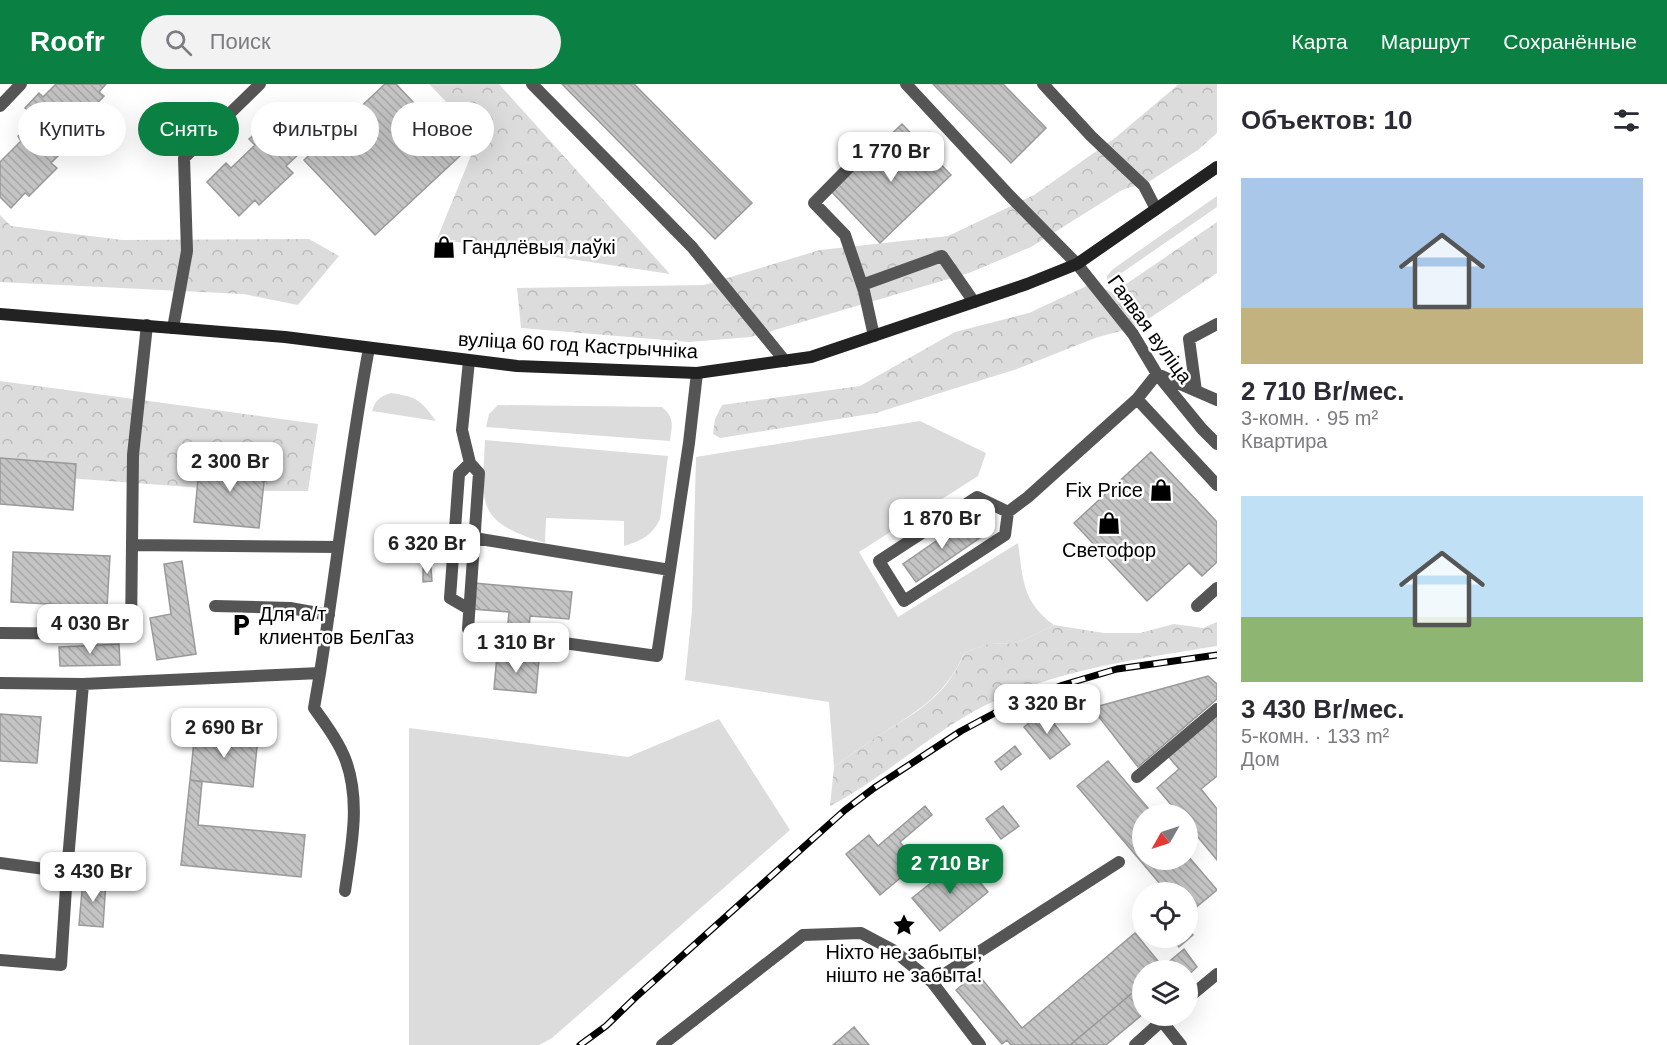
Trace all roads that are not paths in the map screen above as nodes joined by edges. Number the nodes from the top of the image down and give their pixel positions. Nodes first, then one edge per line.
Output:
1 (21, 84) edge
2 (260, 84) edge
3 (532, 84) edge
4 (906, 84) edge
5 (1043, 84) edge
6 (0, 106) edge
7 (873, 143) dead end
8 (1217, 167) edge
9 (1156, 209) junction
10 (1077, 264) junction
11 (862, 285) junction
12 (974, 302) junction
13 (0, 314) edge
14 (1217, 324) edge
15 (147, 325) junction
16 (173, 328) junction
17 (874, 336) junction
18 (369, 348) junction
19 (469, 361) junction
20 (785, 361) junction
21 (697, 373) junction
22 (1157, 374) junction
23 (1196, 391) junction
24 (1137, 399) junction
25 (1217, 399) edge
26 (1217, 444) edge
27 (470, 463) junction
28 (1217, 485) edge
29 (1008, 512) junction
30 (474, 537) junction
31 (132, 545) junction
32 (338, 546) junction
33 (670, 570) junction
34 (1217, 588) edge
35 (215, 606) dead end
36 (1197, 606) dead end
37 (469, 609) junction
38 (329, 615) junction
39 (0, 633) edge
40 (507, 635) dead end
41 (528, 638) dead end
42 (320, 673) junction
43 (0, 683) edge
44 (83, 684) junction
45 (1217, 709) edge
46 (1137, 777) dead end
47 (1119, 862) dead end
48 (0, 863) edge
49 (67, 872) junction
50 (345, 891) dead end
51 (0, 960) edge
52 (1217, 974) edge
53 (932, 982) junction
54 (1198, 990) edge
55 (1155, 1026) edge
56 (1169, 1026) edge
57 (662, 1045) edge
58 (980, 1045) edge
59 (1135, 1045) edge
60 (1181, 1045) edge

1 - 6 lane
2 - 16 lane
3 - 20 lane
4 - 10 lane, Гаявая вуліца
5 - 9 lane
7 - 11 lane
8 - 9 street, вуліца 60 год Кастрычніка
9 - 10 street, вуліца 60 год Кастрычніка
10 - 12 street, вуліца 60 год Кастрычніка
10 - 22 lane, Гаявая вуліца
11 - 12 lane
11 - 17 lane
12 - 17 street, вуліца 60 год Кастрычніка
13 - 15 street, вуліца 60 год Кастрычніка
14 - 23 lane
15 - 16 street, вуліца 60 год Кастрычніка
15 - 31 lane
16 - 18 street, вуліца 60 год Кастрычніка
17 - 20 street, вуліца 60 год Кастрычніка
18 - 19 street, вуліца 60 год Кастрычніка
18 - 32 lane
19 - 21 street, вуліца 60 год Кастрычніка
19 - 27 lane
20 - 21 street, вуліца 60 год Кастрычніка
21 - 33 lane
22 - 23 lane
22 - 24 lane
22 - 26 lane, Гаявая вуліца
23 - 25 lane
24 - 28 lane
24 - 29 lane
27 - 30 lane
27 - 37 lane
29 - 29 lane
30 - 33 lane
30 - 37 lane
31 - 32 lane
31 - 39 lane
32 - 38 lane
33 - 41 lane
34 - 36 lane
35 - 38 lane
37 - 40 lane
38 - 42 lane
42 - 44 lane
42 - 50 lane
43 - 44 lane
44 - 49 lane
45 - 46 lane
47 - 53 lane
48 - 49 lane
49 - 51 lane
52 - 54 lane
53 - 57 lane
53 - 58 lane
55 - 59 lane
56 - 60 lane

